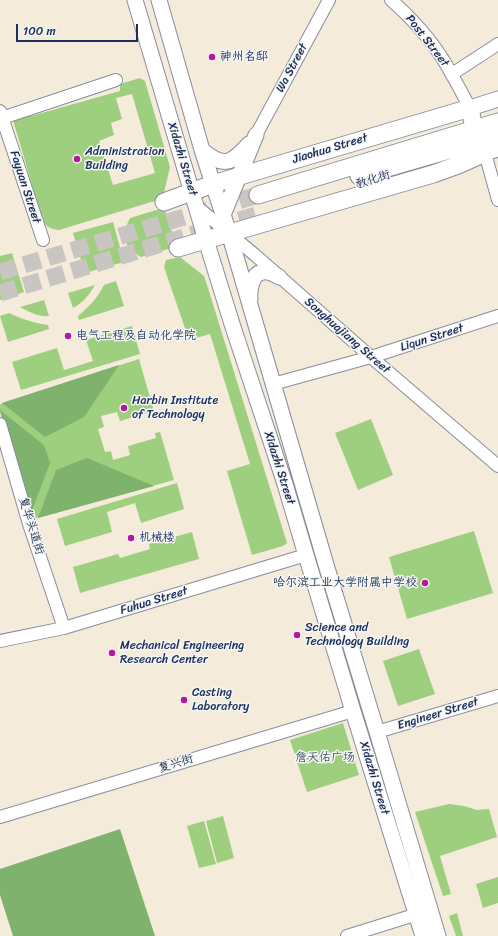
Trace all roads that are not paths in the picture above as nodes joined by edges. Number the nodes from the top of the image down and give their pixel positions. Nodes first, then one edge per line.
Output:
1 (135, 0) edge
2 (159, 0) edge
3 (329, 0) edge
4 (391, 0) edge
5 (405, 4) edge
6 (498, 44) edge
7 (452, 74) junction
8 (116, 80) dead end
9 (498, 99) edge
10 (1, 114) edge
11 (497, 127) edge
12 (480, 133) edge
13 (256, 135) junction
14 (202, 150) junction
15 (238, 177) junction
16 (213, 184) junction
17 (194, 199) junction
18 (259, 199) tunnel mouth
19 (498, 200) edge
20 (164, 202) dead end
21 (223, 215) junction
22 (229, 234) junction
23 (43, 240) dead end
24 (206, 240) junction
25 (178, 248) dead end
26 (279, 277) junction
27 (252, 314) junction
28 (498, 316) edge
29 (371, 357) junction
30 (273, 384) junction
31 (0, 424) edge
32 (498, 466) edge
33 (306, 555) junction
34 (64, 628) junction
35 (0, 641) edge
36 (498, 696) edge
37 (353, 711) junction
38 (377, 732) junction
39 (0, 817) edge
40 (423, 912) junction
41 (347, 936) edge
42 (423, 936) edge
43 (438, 936) edge

1 - 17 main road, Xidazhi Street
2 - 14 main road, Xidazhi Street
3 - 13 street, Wa Street
4 - 5 street, Post Street
5 - 7 street, Post Street
6 - 7 street
7 - 12 street, Post Street
8 - 10 street
9 - 12 main road, Jiaohua Street
10 - 23 street, Fayuan Street
11 - 12 highway, Jiaohua Street
12 - 15 highway, Jiaohua Street
12 - 18 highway, Jiaohua Street
12 - 19 street, Post Street
12 - 22 highway, Jiaohua Street
13 - 14 main road
13 - 15 main road
14 - 16 main road, Xidazhi Street
15 - 16 highway, Jiaohua Street
15 - 21 main road
16 - 17 highway, Jiaohua Street
16 - 21 main road, Xidazhi Street
17 - 20 highway, Jiaohua Street
17 - 22 street, Songhuajiang Street
17 - 24 main road, Xidazhi Street
21 - 22 main road, Xidazhi Street
22 - 24 highway, Jiaohua Street
22 - 26 street, Songhuajiang Street
22 - 27 main road, Xidazhi Street
24 - 25 highway, Jiaohua Street
24 - 33 main road, Xidazhi Street
26 - 27 main road
26 - 29 street, Songhuajiang Street
27 - 30 main road, Xidazhi Street
28 - 29 street, Liqun Street
29 - 30 street, Liqun Street
29 - 32 street, Songhuajiang Street
30 - 38 main road, Xidazhi Street
31 - 34 street, 复华头道街
33 - 34 street, Fuhua Street
33 - 37 main road, Xidazhi Street
34 - 35 street, Fuhua Street
36 - 38 street, Engineer Street
37 - 39 street, 复兴街
37 - 40 main road, Xidazhi Street
38 - 40 main road, Xidazhi Street
40 - 41 street
40 - 42 main road, Xidazhi Street
40 - 43 main road, Xidazhi Street

